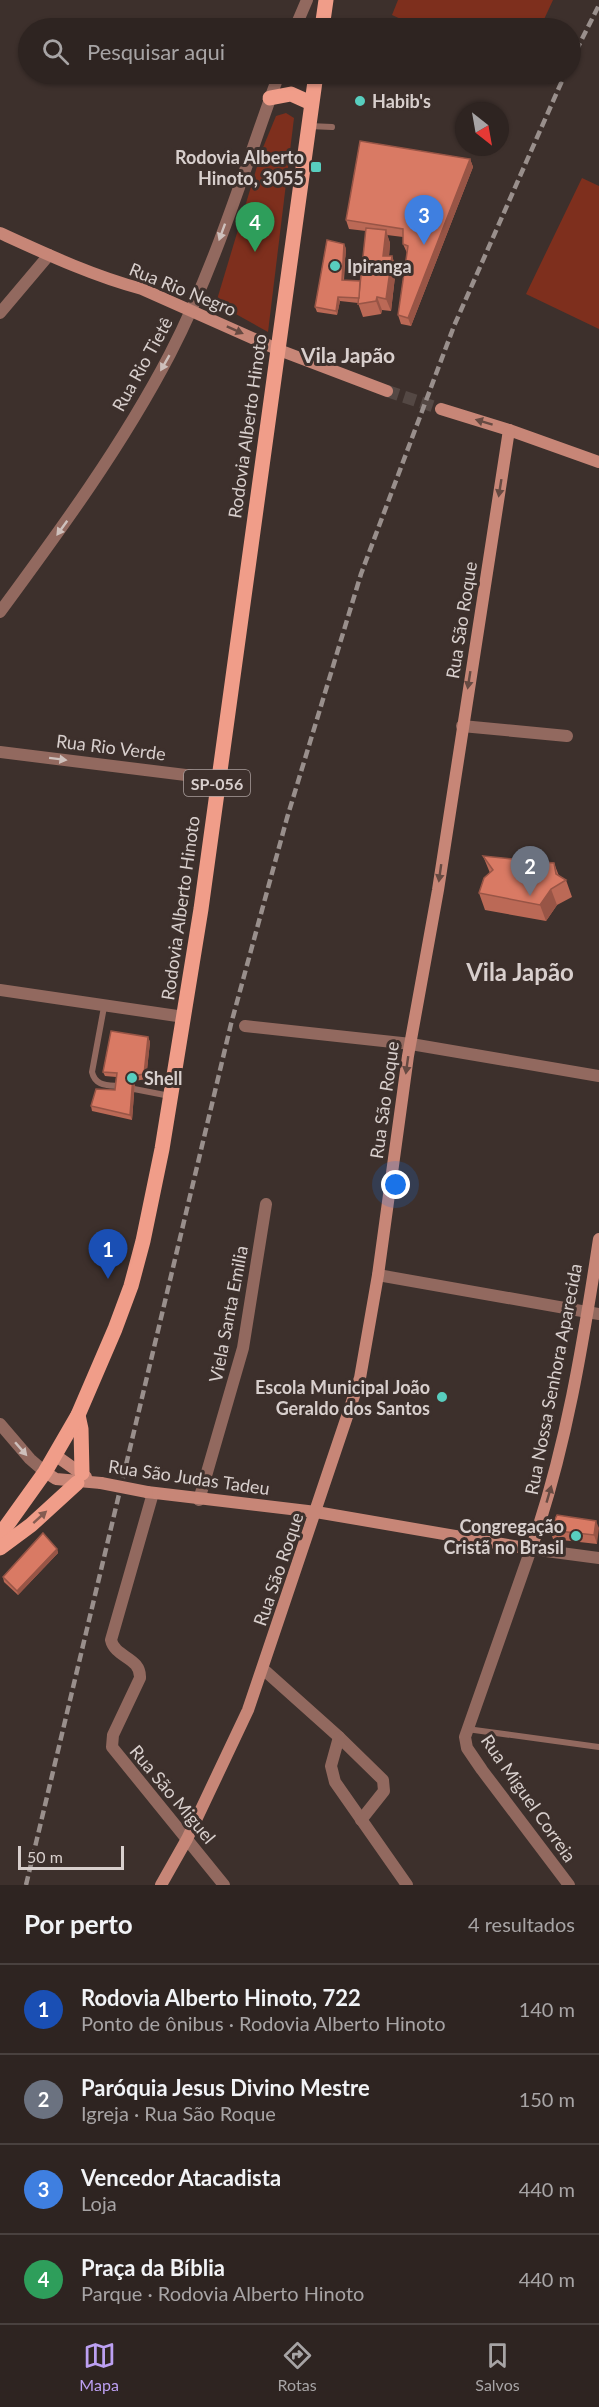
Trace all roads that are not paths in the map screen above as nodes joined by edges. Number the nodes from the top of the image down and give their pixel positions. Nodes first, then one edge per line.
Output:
1 (307, 0) edge
2 (326, 0) edge
3 (300, 18) edge
4 (323, 18) edge
5 (275, 84) edge
6 (314, 84) edge
7 (270, 98) junction
8 (311, 103) junction
9 (308, 126) junction
10 (332, 127) dead end
11 (0, 233) edge
12 (49, 255) junction
13 (191, 310) junction
14 (0, 313) edge
15 (279, 350) junction
16 (387, 391) tunnel mouth
17 (441, 409) tunnel mouth
18 (509, 430) junction
19 (599, 462) edge
20 (0, 612) edge
21 (462, 726) junction
22 (567, 736) dead end
23 (0, 752) edge
24 (218, 778) junction
25 (0, 990) edge
26 (104, 1007) junction
27 (184, 1017) junction
28 (245, 1026) dead end
29 (411, 1044) junction
30 (599, 1076) edge
31 (117, 1086) edge
32 (134, 1089) edge
33 (171, 1096) junction
34 (266, 1204) dead end
35 (599, 1239) edge
36 (378, 1275) junction
37 (593, 1314) edge
38 (78, 1415) junction
39 (0, 1424) edge
40 (55, 1455) junction
41 (45, 1472) junction
42 (88, 1480) junction
43 (150, 1492) junction
44 (199, 1500) junction
45 (316, 1512) junction
46 (0, 1535) edge
47 (0, 1548) edge
48 (531, 1549) junction
49 (599, 1558) edge
50 (262, 1669) junction
51 (466, 1729) junction
52 (339, 1737) junction
53 (599, 1747) edge
54 (361, 1820) junction
55 (188, 1839) junction
56 (161, 1885) edge
57 (224, 1885) edge
58 (407, 1885) edge
59 (569, 1885) edge

1 - 3 street
2 - 4 main road
5 - 7 street, Rua Rio Tietê
6 - 8 main road, Rodovia Alberto Hinoto / SP-056
7 - 8 main road
7 -> 13 street, Rua Rio Tietê
8 - 9 main road, Rodovia Alberto Hinoto / SP-056
9 - 10 lane
9 - 15 main road, Rodovia Alberto Hinoto / SP-056
11 - 12 street, Rua Rio Negro
12 - 13 street, Rua Rio Negro
12 - 14 street
13 -> 15 street, Rua Rio Negro
13 -> 20 street, Rua Rio Tietê
15 - 16 street, Rua Rio Negro
15 - 24 main road, Rodovia Alberto Hinoto / SP-056
18 -> 17 street
18 - 19 street
18 -> 21 street, Rua São Roque
21 - 22 street
21 -> 29 street, Rua São Roque
23 -> 24 street, Rua Rio Verde
24 - 27 main road, Rodovia Alberto Hinoto / SP-056
25 - 26 street
26 - 27 street
26 - 31 lane
27 - 33 main road, Rodovia Alberto Hinoto / SP-056
28 - 29 street
29 - 30 street
29 -> 36 street, Rua São Roque
32 - 33 lane
33 - 38 main road, Rodovia Alberto Hinoto / SP-056
34 - 44 street, Viela Santa Emilia
35 - 37 street, Rua Nossa Senhora Aparecida
36 - 37 street
36 - 45 street, Rua São Roque
48 -> 37 street, Rua Nossa Senhora Aparecida
38 - 40 main road, Rodovia Alberto Hinoto / SP-056
38 - 42 main road
39 -> 41 street
40 - 41 main road, Rodovia Alberto Hinoto / SP-056
40 - 42 street, Rua São Judas Tadeu
41 - 42 street, Rua São Judas Tadeu
41 - 46 main road, Rodovia Alberto Hinoto / SP-056
42 - 43 street, Rua São Judas Tadeu, bridge
47 -> 42 main road
43 - 44 street, Rua São Judas Tadeu
43 - 55 street, Rua São Miguel
44 - 45 street, Rua São Judas Tadeu
45 - 48 street, Rua São Judas Tadeu
45 - 50 street, Rua São Roque
48 - 49 street
48 - 51 street, Rua Nossa Senhora Aparecida
50 - 52 street
50 - 55 street, Rua São Roque
51 - 53 lane
51 - 59 street, Rua Miguel Correia
52 - 54 street
52 - 54 street
54 - 58 street
55 - 56 street, Rua São Roque
55 - 57 street, Rua São Miguel

